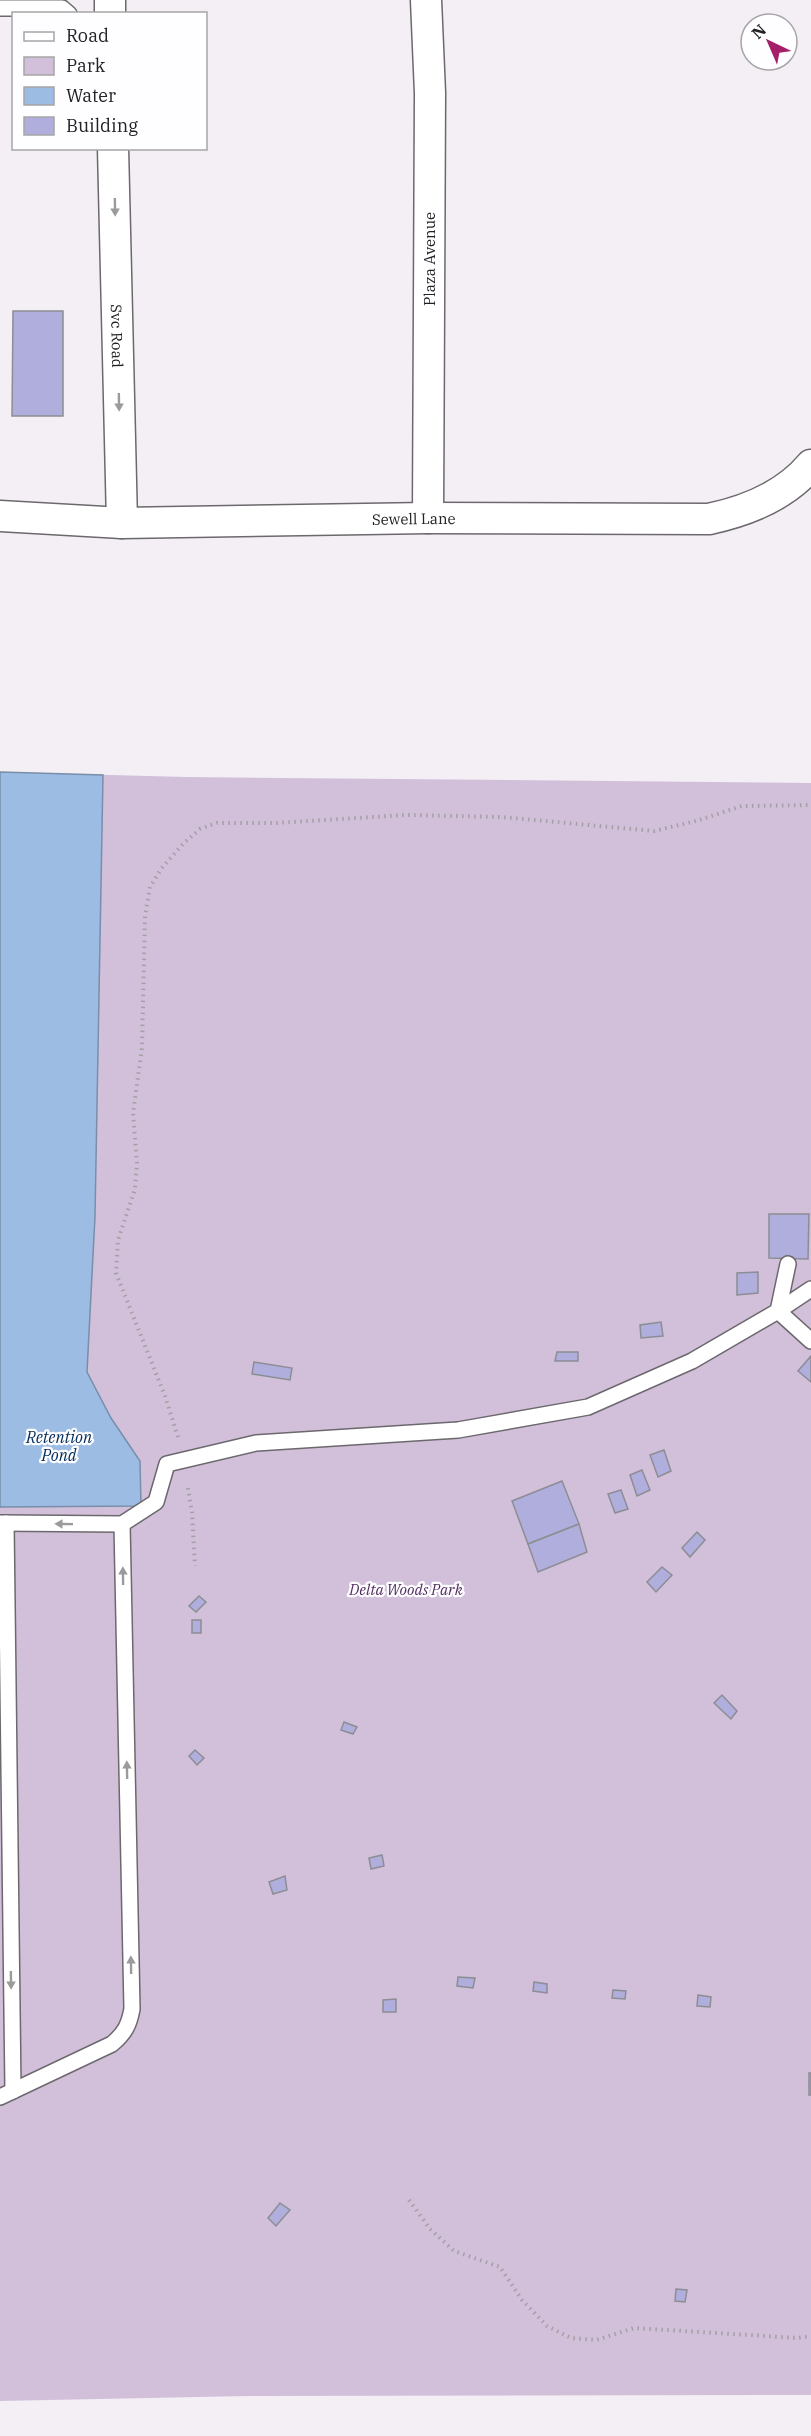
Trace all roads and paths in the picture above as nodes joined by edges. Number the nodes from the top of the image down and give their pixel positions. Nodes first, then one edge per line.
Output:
1 (426, 0) edge
2 (0, 8) edge
3 (67, 12) edge
4 (113, 150) edge
5 (811, 465) edge
6 (0, 516) edge
7 (428, 518) junction
8 (122, 523) junction
9 (811, 805) edge
10 (788, 1264) dead end
11 (811, 1288) edge
12 (778, 1311) junction
13 (811, 1341) edge
14 (183, 1460) junction
15 (3, 1523) edge
16 (122, 1524) junction
17 (195, 1566) dead end
18 (6, 2094) edge
19 (409, 2200) dead end
20 (811, 2336) edge

1 - 7 street, Plaza Avenue
2 - 3 lane
4 -> 8 street, Svc Road
5 - 7 street, Sewell Lane
6 - 8 street, Sewell Lane
7 - 8 street, Sewell Lane
9 - 14 path
10 - 12 lane
11 - 12 lane
12 - 13 lane
12 - 14 lane
14 - 16 lane
14 - 17 path
16 -> 15 lane
15 -> 18 lane
18 -> 16 lane
19 - 20 path

